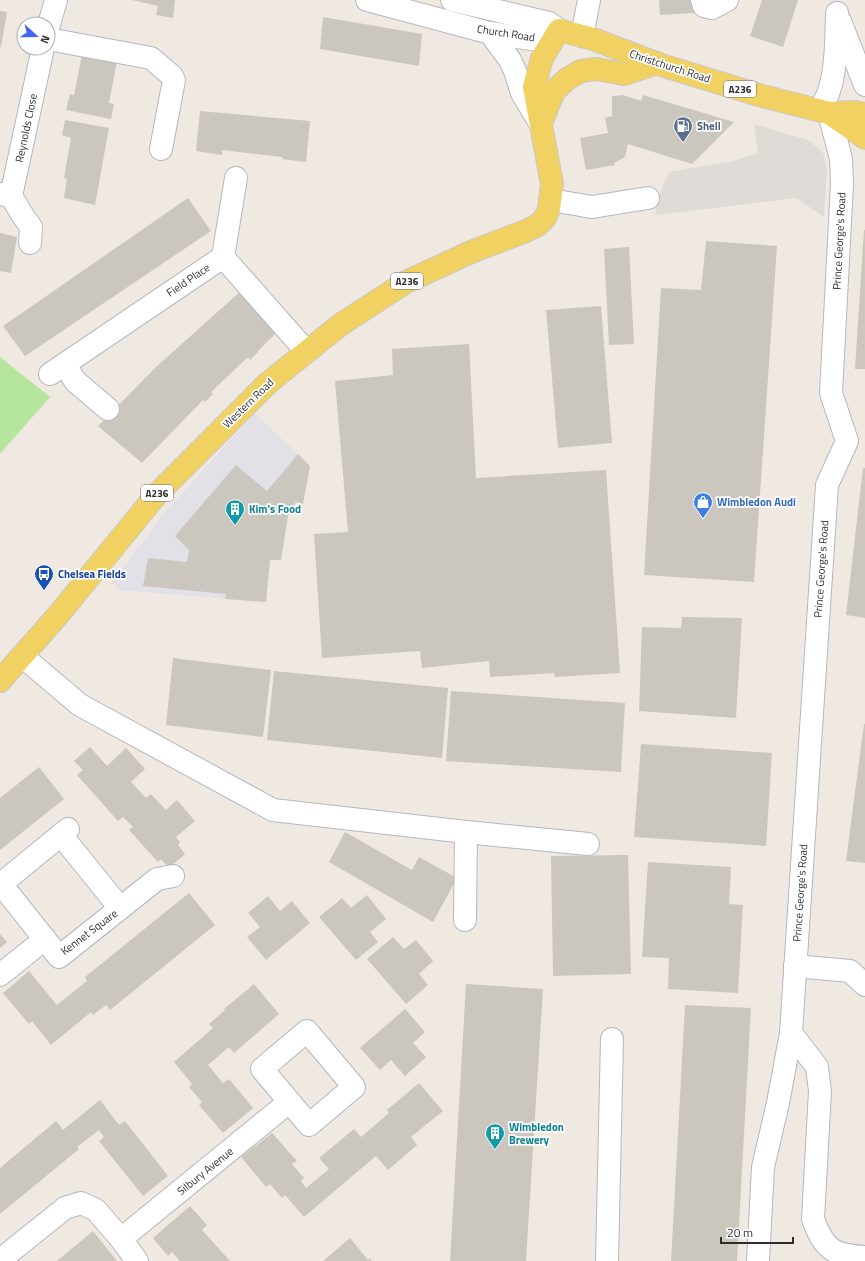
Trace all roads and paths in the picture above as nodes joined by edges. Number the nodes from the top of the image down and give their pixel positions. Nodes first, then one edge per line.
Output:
1 (56, 0) edge
2 (367, 0) edge
3 (452, 0) edge
4 (589, 0) edge
5 (702, 0) edge
6 (727, 0) edge
7 (835, 6) edge
8 (51, 16) edge
9 (559, 30) junction
10 (490, 33) junction
11 (582, 36) junction
12 (56, 40) edge
13 (41, 56) edge
14 (657, 63) junction
15 (865, 85) edge
16 (824, 112) junction
17 (865, 114) edge
18 (540, 124) junction
19 (865, 138) edge
20 (161, 148) dead end
21 (236, 178) dead end
22 (6, 195) edge
23 (648, 198) dead end
24 (551, 200) junction
25 (30, 243) dead end
26 (223, 257) junction
27 (306, 350) junction
28 (108, 409) dead end
29 (856, 440) edge
30 (22, 656) junction
31 (0, 681) edge
32 (466, 832) junction
33 (588, 844) dead end
34 (172, 876) dead end
35 (120, 908) junction
36 (465, 920) dead end
37 (45, 939) junction
38 (795, 966) junction
39 (0, 975) edge
40 (865, 985) edge
41 (791, 1034) junction
42 (612, 1039) dead end
43 (289, 1102) dead end
44 (121, 1240) junction
45 (858, 1258) edge
46 (0, 1260) edge
47 (137, 1261) edge
48 (607, 1261) edge
49 (758, 1261) edge

1 - 8 street
2 - 10 street, Church Road
3 - 9 street, Church Road
4 - 11 street
5 - 6 street
7 - 15 street
7 - 16 street
9 - 10 street, Church Road
9 - 11 main road, Christchurch Road / A236
9 - 18 main road, Western Road / A236
10 - 18 street, Western Road
11 - 14 main road, Christchurch Road / A236
12 - 20 street
13 - 22 street, Reynolds Close
14 - 16 main road, Christchurch Road / A236
14 - 18 main road
16 - 17 main road, Christchurch Road / A236
16 - 19 main road, Christchurch Road / A236
16 - 29 street, Prince George's Road
18 - 24 main road, Western Road / A236
21 - 26 street
22 - 25 street
23 - 24 street
24 - 27 main road, Western Road / A236
26 - 27 street
26 - 28 street, Field Place
27 - 30 main road, Western Road / A236
29 - 38 street, Prince George's Road
30 - 31 main road, Western Road / A236
30 - 32 street
32 - 33 street
32 - 36 street
34 - 35 street, Kennet Square
35 - 37 street, Kennet Square
35 - 37 street, Kennet Square
37 - 39 street
38 - 40 street
38 - 41 street, Prince George's Road
41 - 45 street
41 - 49 street, Prince George's Road
42 - 48 street
43 - 44 street, Silbury Avenue
44 - 46 street
44 - 47 street

